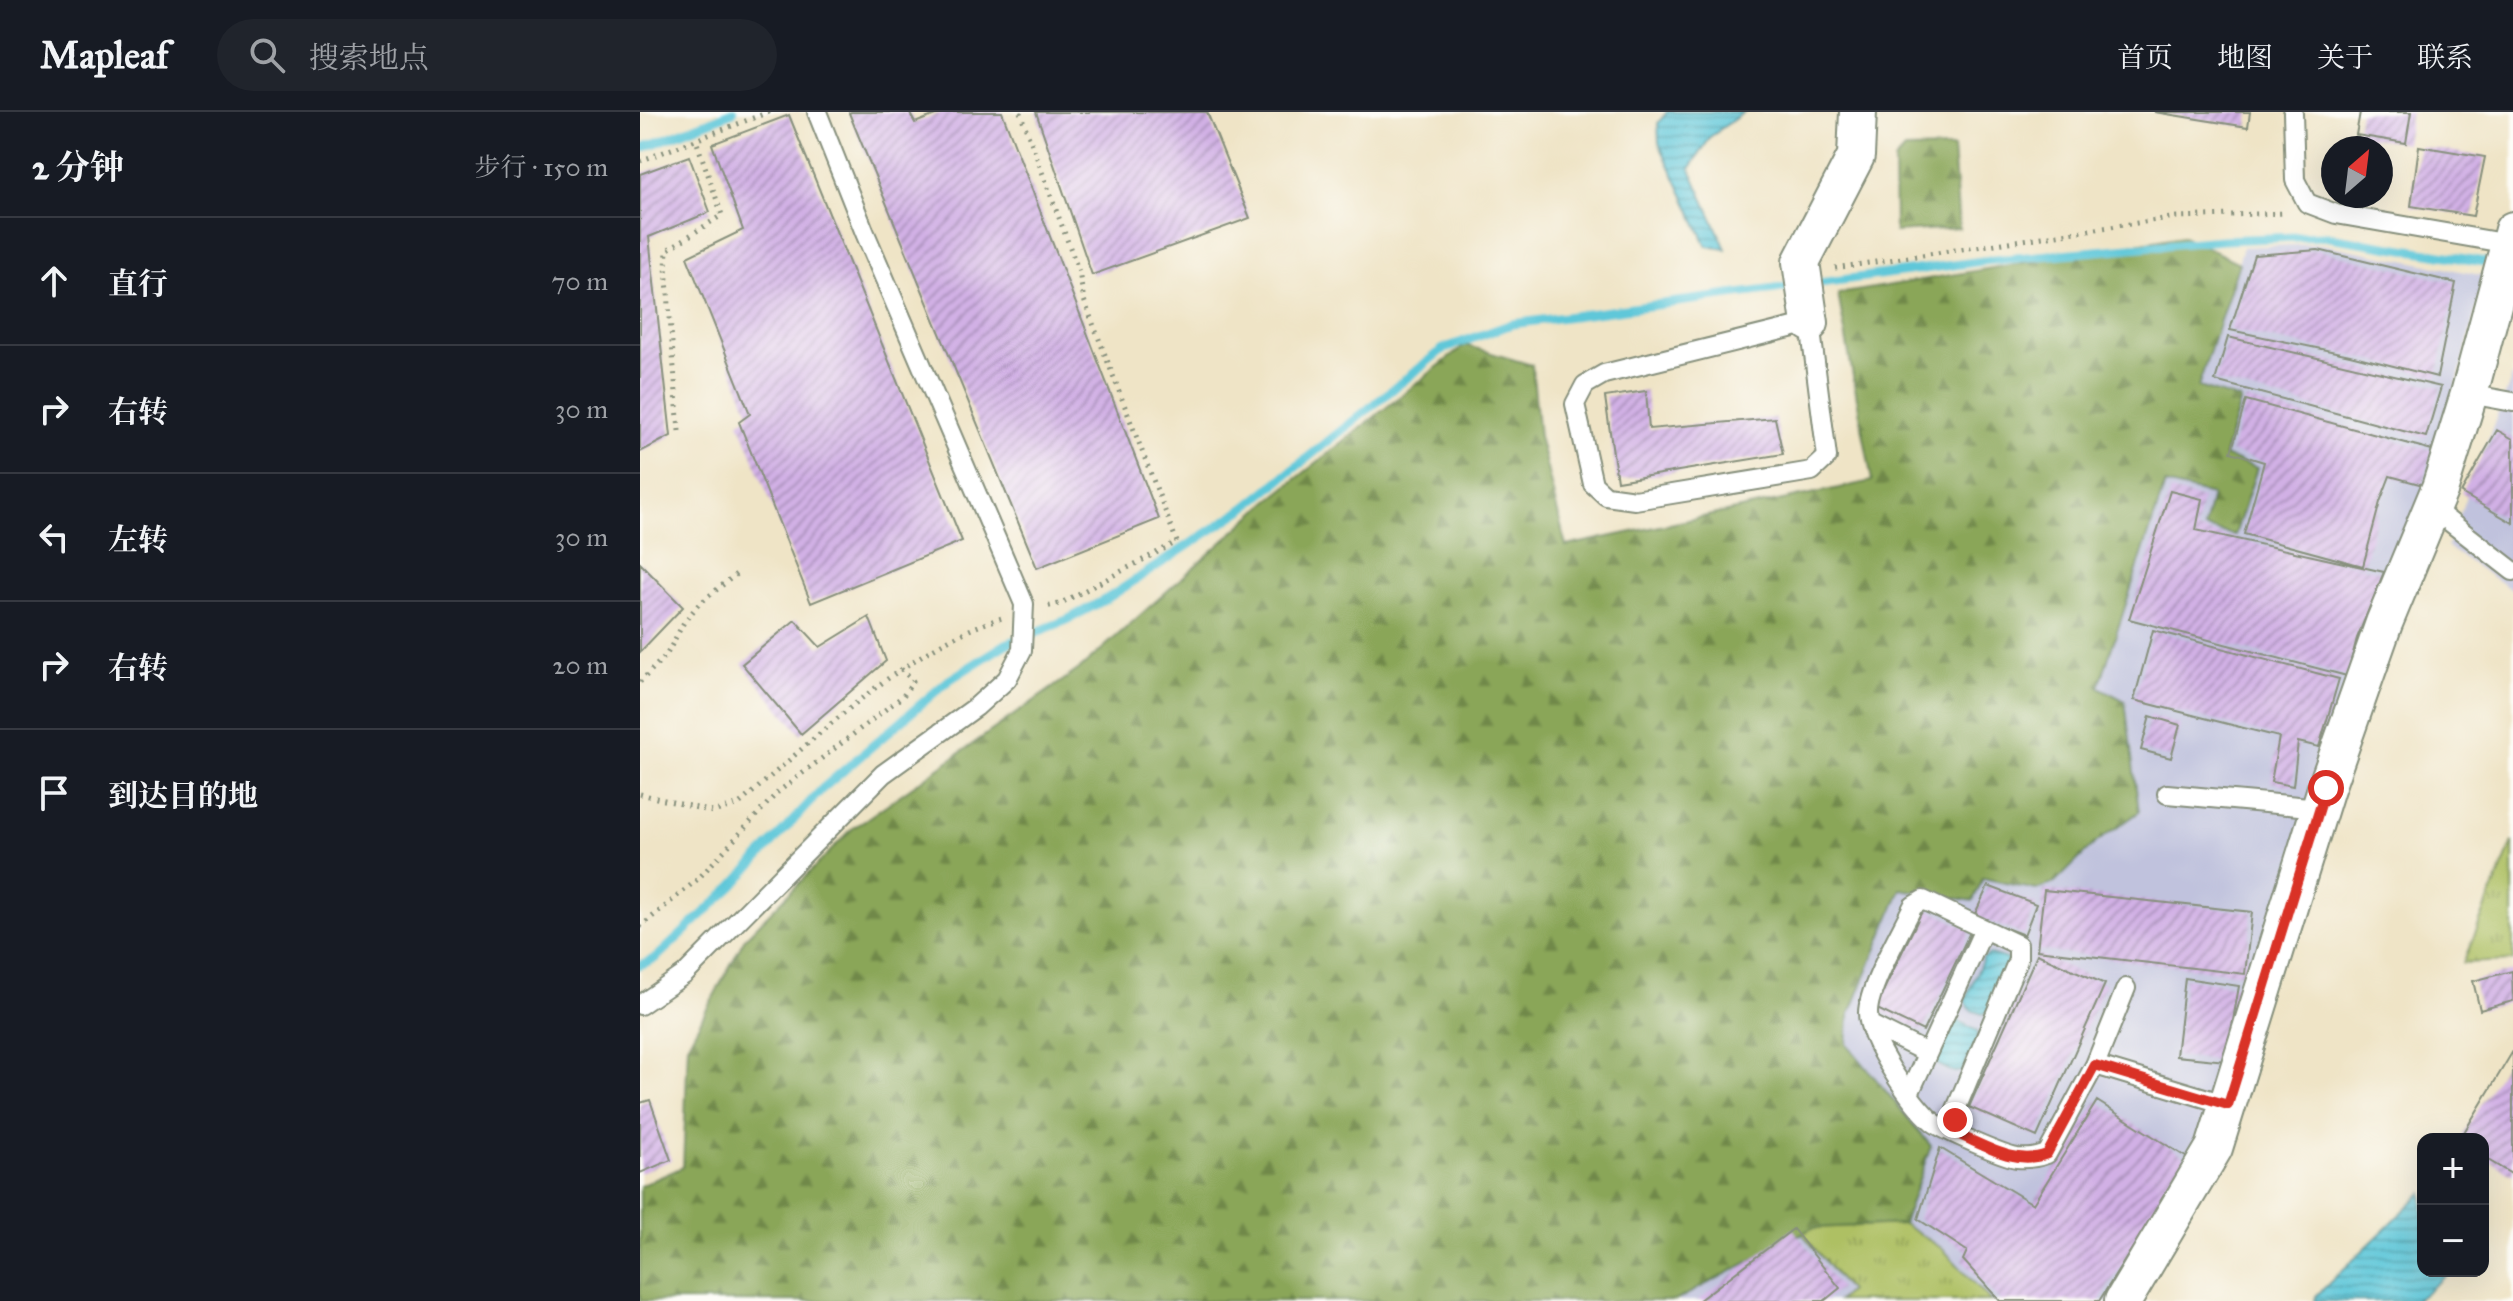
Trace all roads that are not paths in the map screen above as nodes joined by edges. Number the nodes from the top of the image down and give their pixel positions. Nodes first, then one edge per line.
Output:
1 (817, 112) edge
2 (1858, 112) edge
3 (2293, 113) edge
4 (2511, 237) edge
5 (1810, 323) junction
6 (2469, 394) junction
7 (2513, 402) edge
8 (2432, 508) junction
9 (2513, 571) edge
10 (2167, 794) dead end
11 (2320, 808) junction
12 (1984, 929) junction
13 (2126, 988) dead end
14 (640, 1005) edge
15 (1871, 1025) junction
16 (1927, 1053) junction
17 (2095, 1065) junction
18 (1909, 1094) junction
19 (2228, 1105) junction
20 (1957, 1134) junction
21 (2123, 1301) edge

1 - 14 lane
2 - 5 street
3 - 4 lane
4 - 6 street
5 - 5 lane
6 - 7 lane
6 - 8 street
8 - 9 lane
8 - 11 street
10 - 11 lane
11 - 19 street
12 - 15 lane
12 - 16 lane
12 - 20 lane
13 - 17 lane
15 - 16 lane
15 - 18 lane
16 - 18 lane
17 - 19 lane
17 - 20 lane
18 - 20 lane
19 - 21 street

